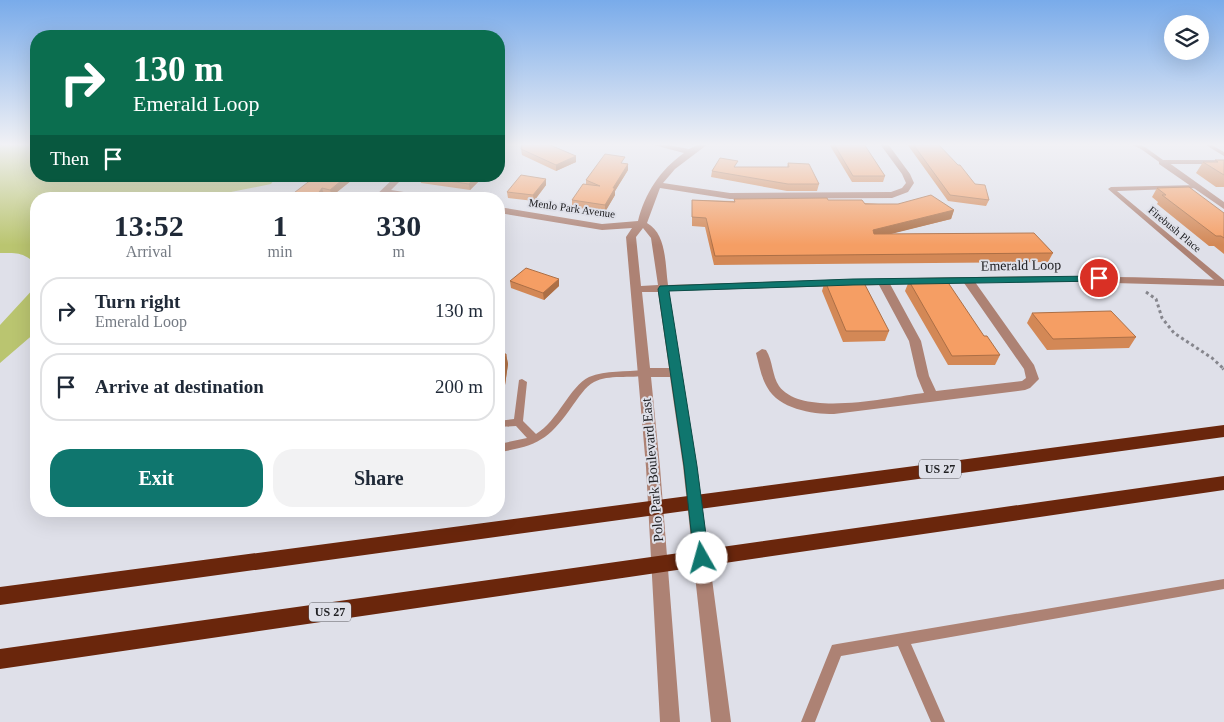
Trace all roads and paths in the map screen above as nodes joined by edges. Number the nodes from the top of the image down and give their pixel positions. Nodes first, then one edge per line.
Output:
1 (662, 178) edge
2 (908, 178) edge
3 (1184, 178) edge
4 (393, 182) edge
5 (656, 185) junction
6 (1198, 188) junction
7 (383, 191) joint
8 (389, 192) edge
9 (1224, 206) edge
10 (505, 211) edge
11 (642, 224) junction
12 (610, 227) junction
13 (631, 237) junction
14 (1119, 278) junction
15 (968, 280) junction
16 (883, 282) junction
17 (1223, 283) edge
18 (664, 289) junction
19 (636, 290) junction
20 (762, 353) dead end
21 (1224, 369) edge
22 (676, 372) junction
23 (644, 374) junction
24 (522, 382) dead end
25 (932, 397) junction
26 (518, 422) junction
27 (505, 423) edge
28 (1224, 431) edge
29 (535, 440) junction
30 (505, 447) edge
31 (1224, 483) edge
32 (695, 502) junction
33 (656, 508) junction
34 (702, 558) junction
35 (660, 564) junction
36 (1224, 584) edge
37 (0, 596) edge
38 (902, 639) junction
39 (0, 659) edge
40 (670, 722) edge
41 (720, 722) edge
42 (808, 722) edge
43 (938, 722) edge

1 - 5 street
2 - 5 street
3 - 6 street
4 - 7 street
5 - 11 street
6 - 9 street
6 - 17 lane, Firebush Place
7 - 8 street
10 - 12 street, Menlo Park Avenue
11 - 12 street, Menlo Park Avenue
11 - 13 street
11 - 18 street
12 - 13 street
13 - 19 street, Polo Park Boulevard East
14 - 15 street, Emerald Loop
14 - 17 street, Emerald Loop
14 - 21 path
15 - 16 street, Emerald Loop
15 - 25 street, Emerald Loop
16 - 18 street, Emerald Loop
16 - 25 street
18 - 19 street, Emerald Loop
18 - 22 street
19 - 23 street, Polo Park Boulevard East
20 - 25 street, Emerald Loop
22 - 23 street
22 - 32 street
23 - 29 lane
23 - 33 street, Polo Park Boulevard East
24 - 26 lane
26 - 27 lane
26 - 29 lane
28 - 32 highway, US 27
29 - 30 lane
31 - 34 highway, US 27
32 - 33 highway, US 27
32 - 34 street
33 - 35 street, Polo Park Boulevard East
33 - 37 highway, US 27
34 - 35 highway, US 27
34 - 41 street
35 - 39 highway, US 27
35 - 40 street, Polo Park Boulevard East
36 - 38 lane
38 - 42 lane
38 - 43 lane

